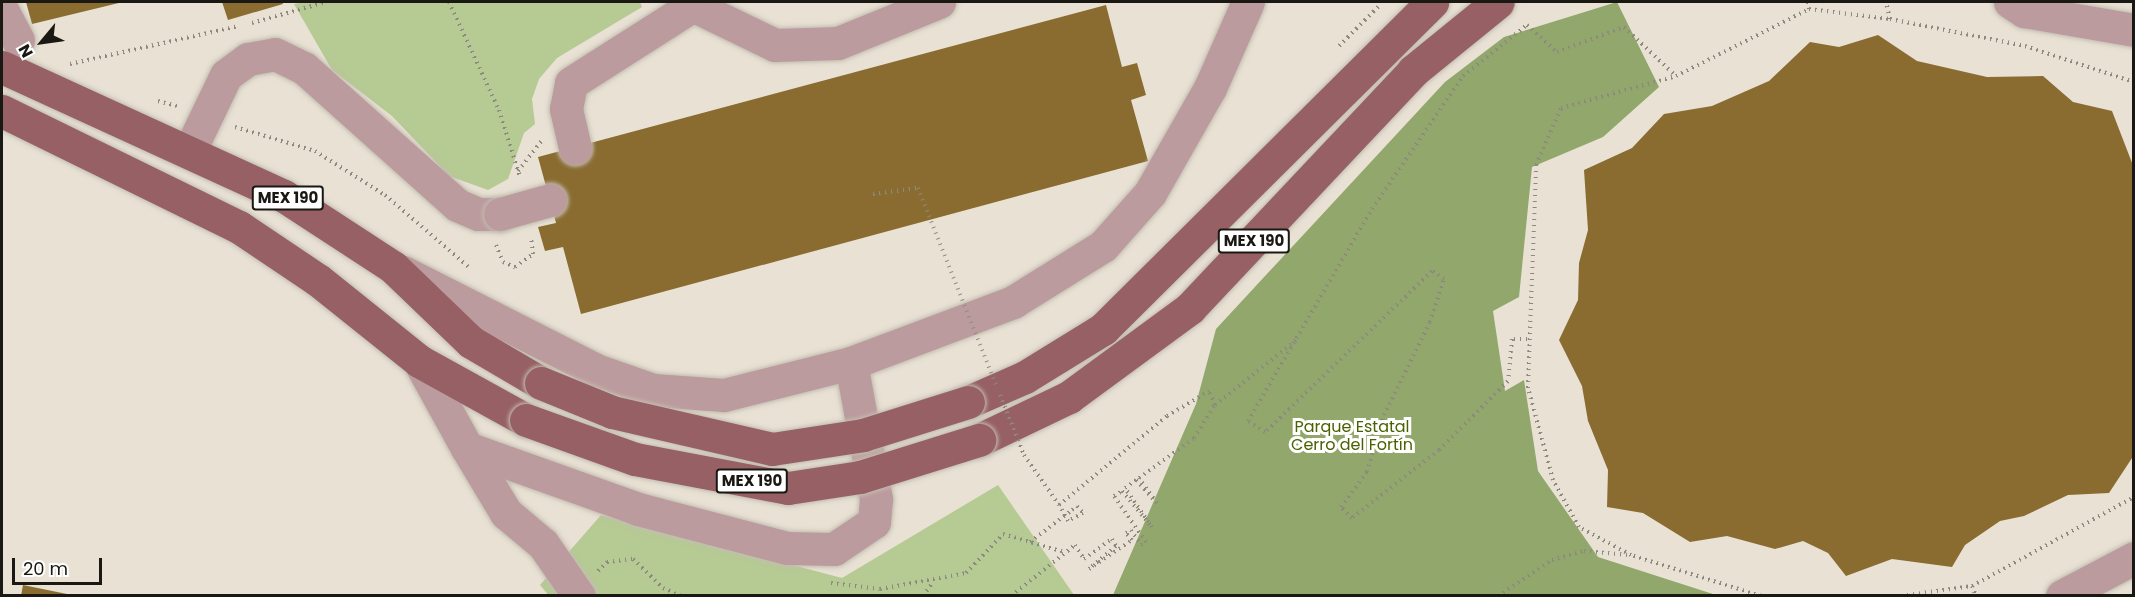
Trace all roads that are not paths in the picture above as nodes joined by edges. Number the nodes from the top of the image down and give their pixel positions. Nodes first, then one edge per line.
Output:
1 (939, 2) edge
2 (1248, 2) edge
3 (1432, 2) edge
4 (1498, 2) edge
5 (2010, 2) edge
6 (689, 4) edge
7 (2, 10) edge
8 (2133, 30) edge
9 (18, 39) dead end
10 (2, 67) edge
11 (2, 111) edge
12 (575, 148) dead end
13 (189, 152) junction
14 (550, 200) dead end
15 (393, 267) junction
16 (419, 361) junction
17 (851, 363) junction
18 (467, 448) junction
19 (2133, 558) edge
20 (586, 585) edge
21 (2062, 596) edge

1 - 6 street
2 - 17 street
3 - 15 main road, MEX 190, bridge
4 - 16 main road, MEX 190, bridge
5 - 8 street
6 - 12 street
7 - 9 street
10 - 13 main road, MEX 190
11 - 16 main road, MEX 190
13 - 14 street, bridge
13 - 15 main road, MEX 190
15 - 17 street
16 - 18 street
17 - 18 street
18 - 20 street
19 - 21 street

